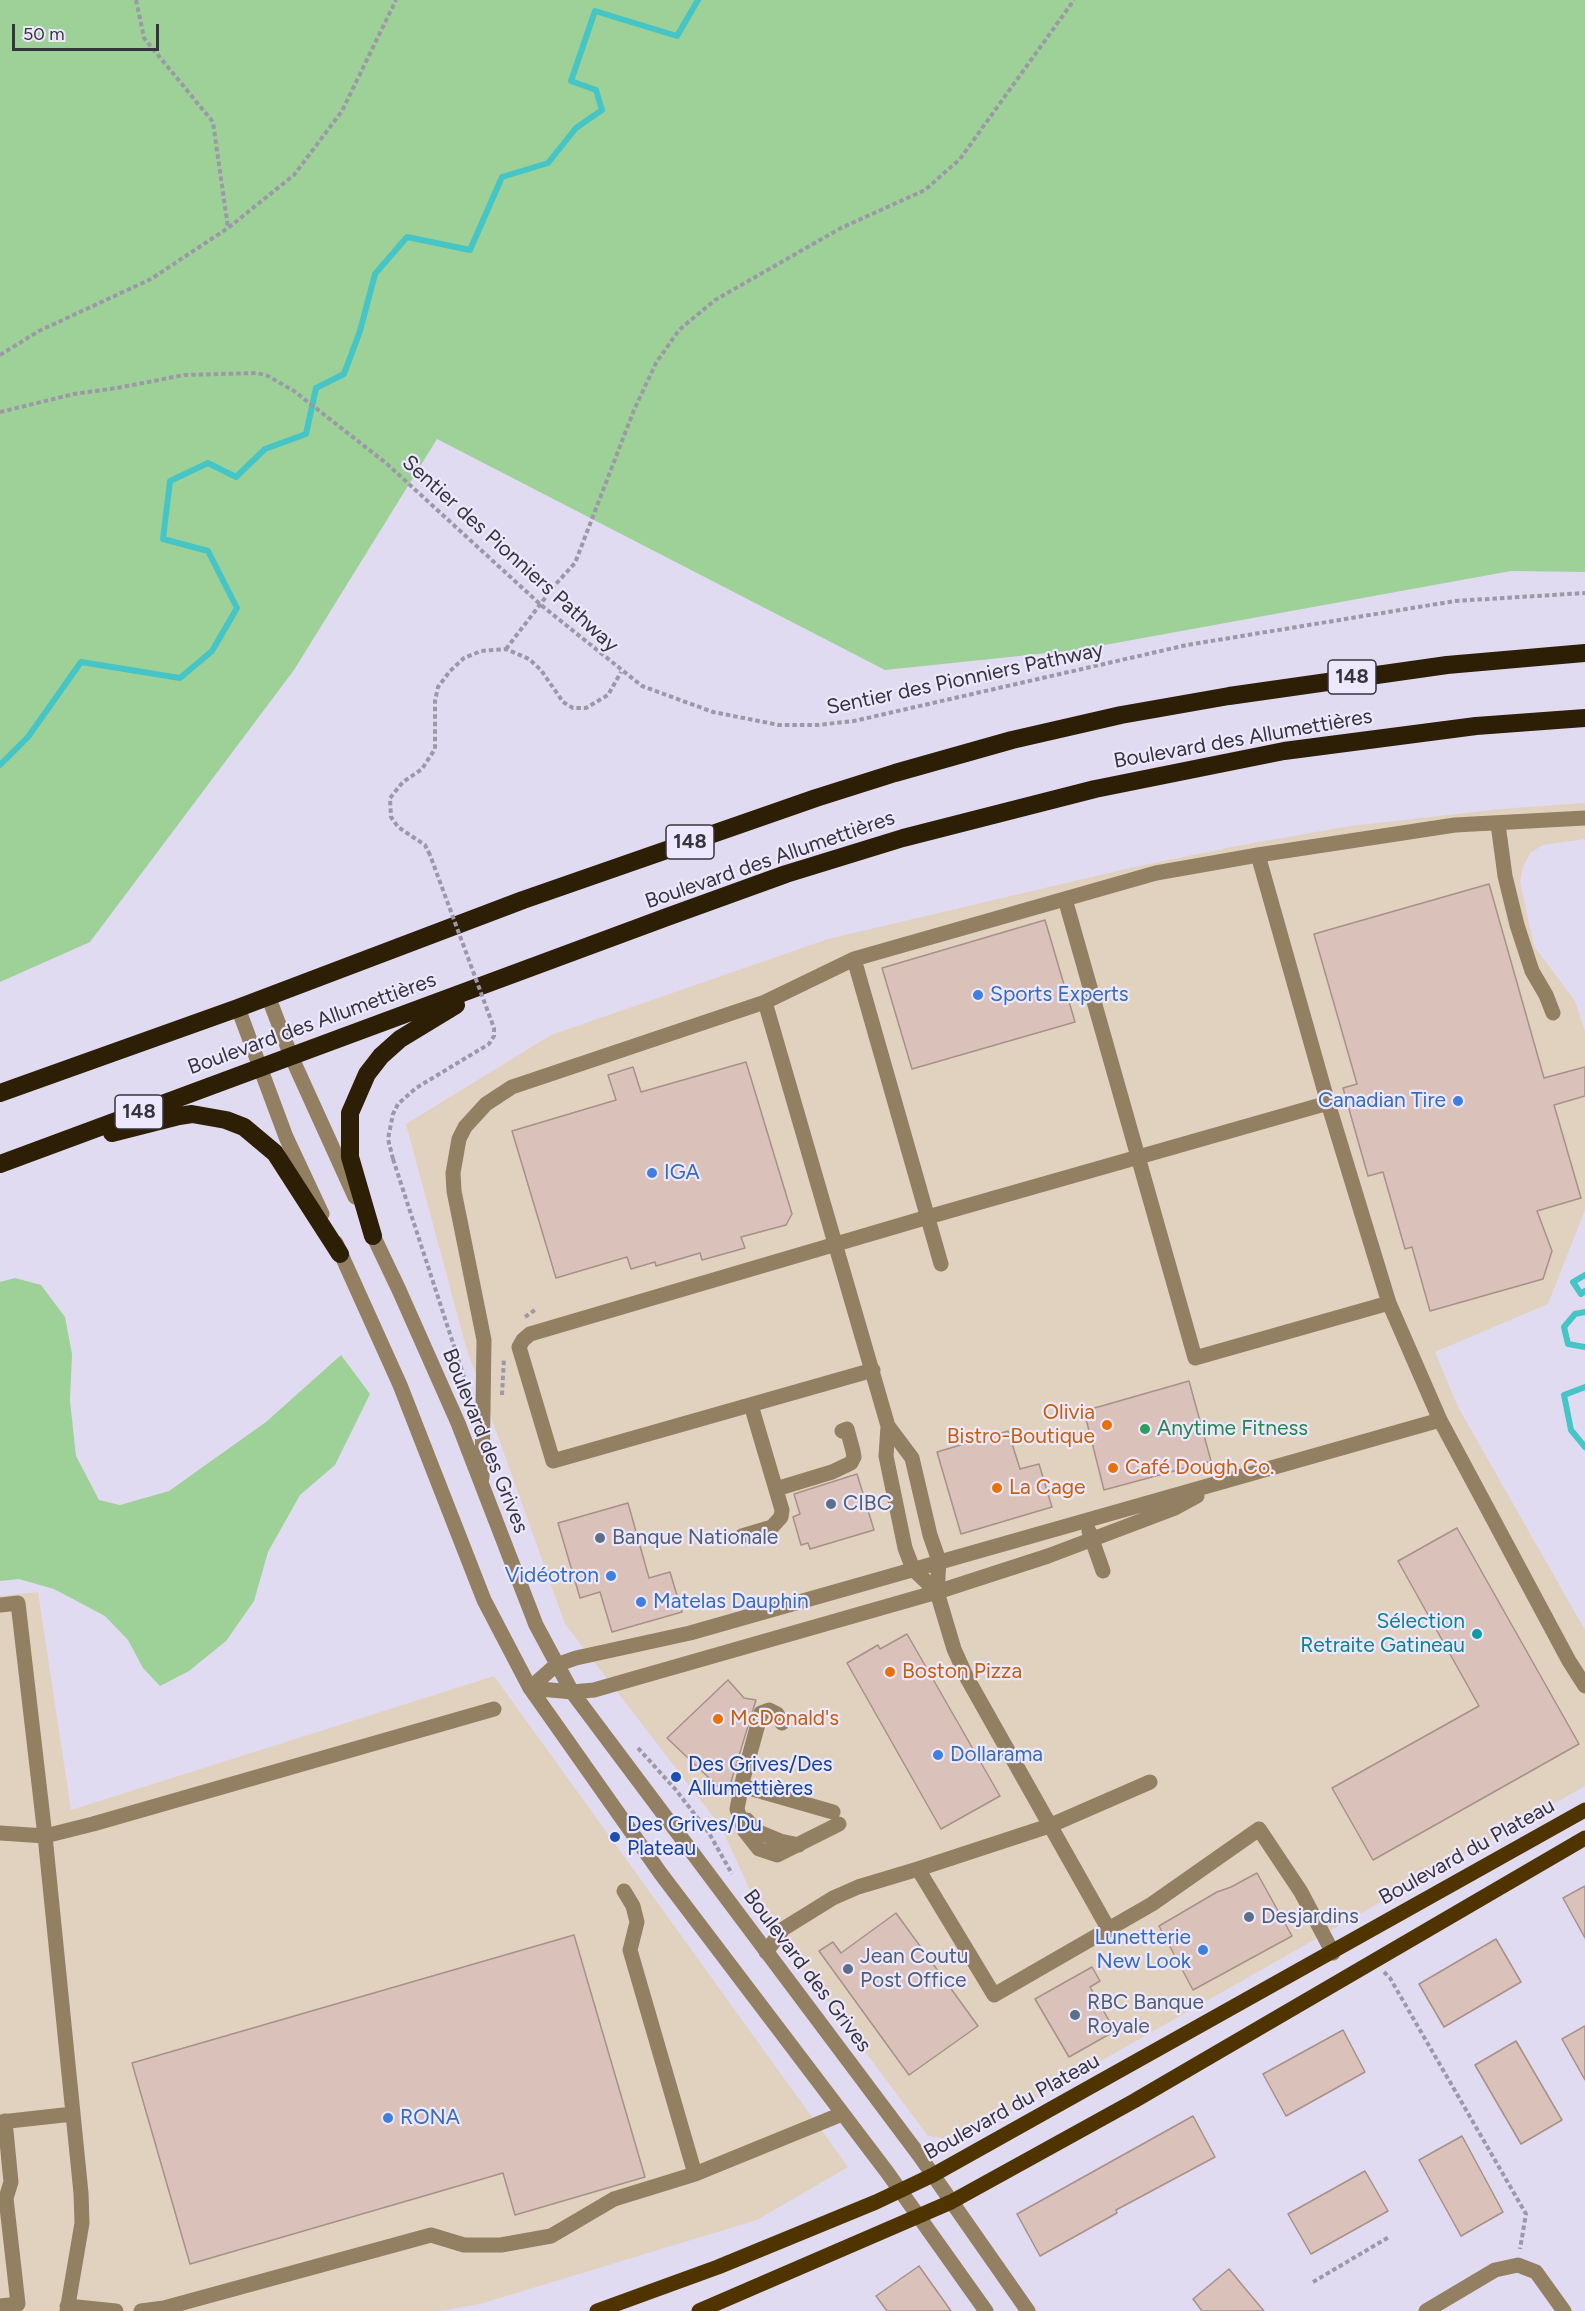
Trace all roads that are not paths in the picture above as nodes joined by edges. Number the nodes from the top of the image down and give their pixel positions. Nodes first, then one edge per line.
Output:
1 (1585, 653) edge
2 (1585, 717) edge
3 (1585, 818) edge
4 (1497, 824) junction
5 (1258, 855) junction
6 (1065, 899) junction
7 (854, 959) junction
8 (507, 978) junction
9 (268, 996) junction
10 (765, 1002) junction
11 (238, 1008) junction
12 (1553, 1013) dead end
13 (291, 1056) junction
14 (260, 1067) junction
15 (0, 1093) edge
16 (1328, 1103) junction
17 (1138, 1156) junction
18 (18, 1158) junction
19 (0, 1164) edge
20 (928, 1217) junction
21 (373, 1236) junction
22 (834, 1244) junction
23 (340, 1254) junction
24 (941, 1264) dead end
25 (1389, 1303) junction
26 (873, 1370) junction
27 (751, 1405) junction
28 (1440, 1420) junction
29 (888, 1426) junction
30 (842, 1431) dead end
31 (1230, 1480) junction
32 (482, 1484) junction
33 (776, 1489) junction
34 (1086, 1520) junction
35 (742, 1536) dead end
36 (1092, 1539) junction
37 (939, 1562) junction
38 (913, 1569) junction
39 (1103, 1571) dead end
40 (937, 1592) junction
41 (0, 1605) edge
42 (556, 1665) junction
43 (1585, 1686) edge
44 (530, 1688) junction
45 (572, 1692) junction
46 (494, 1708) dead end
47 (783, 1723) dead end
48 (1150, 1782) dead end
49 (742, 1786) junction
50 (1585, 1810) edge
51 (1049, 1826) junction
52 (0, 1833) edge
53 (45, 1836) junction
54 (1585, 1838) edge
55 (918, 1869) junction
56 (624, 1891) dead end
57 (1108, 1930) junction
58 (766, 1952) junction
59 (1333, 1953) junction
60 (72, 2114) junction
61 (842, 2114) junction
62 (2, 2121) edge
63 (695, 2174) junction
64 (933, 2175) junction
65 (900, 2190) junction
66 (3, 2195) edge
67 (951, 2202) junction
68 (919, 2218) junction
69 (6, 2246) edge
70 (0, 2306) edge
71 (67, 2309) edge
72 (116, 2311) edge
73 (141, 2311) edge
74 (597, 2311) edge
75 (699, 2311) edge
76 (986, 2311) edge
77 (1028, 2311) edge
78 (1426, 2311) edge
79 (1564, 2311) edge

1 - 9 highway, Boulevard des Allumettières / 148
2 - 8 highway, Boulevard des Allumettières / 148
3 - 4 street
4 - 5 street
4 - 12 street
5 - 6 street
5 - 16 street
6 - 7 street
6 - 17 street
7 - 10 street
7 - 20 street
8 - 13 highway, Boulevard des Allumettières / 148
8 - 21 highway
9 - 11 highway, Boulevard des Allumettières / 148
9 - 13 street, Boulevard des Grives
10 - 22 street
10 - 32 street
11 - 14 street
11 - 15 highway, Boulevard des Allumettières / 148
13 - 14 highway, Boulevard des Allumettières / 148
13 - 21 street, Boulevard des Grives
14 - 18 highway, Boulevard des Allumettières / 148
14 - 23 street
16 - 17 street
16 - 25 street
17 - 20 street
17 - 25 street
18 - 19 highway, Boulevard des Allumettières / 148
18 - 23 highway
20 - 22 street
20 - 24 street
21 - 32 street, Boulevard des Grives
22 - 26 street
22 - 27 street
23 - 44 street
25 - 28 street
26 - 27 street
26 - 29 street
27 - 33 street
28 - 31 street
28 - 43 street
29 - 37 street
29 - 38 street
30 - 33 street
31 - 34 street
31 - 36 street
32 - 42 street, Boulevard des Grives
33 - 35 street
34 - 36 street
34 - 37 street
36 - 39 street
36 - 40 street
37 - 38 street
37 - 40 street
38 - 40 street
38 - 42 street
40 - 45 street
40 - 51 street
41 - 53 street
42 - 44 street
42 - 45 street, Boulevard des Grives
44 - 45 street
44 - 61 street
45 - 58 street, Boulevard des Grives
46 - 53 street
47 - 49 street
48 - 51 street
49 - 49 street
50 - 59 main road, Boulevard du Plateau
51 - 55 street
51 - 57 street
52 - 53 street
53 - 60 street
54 - 67 main road
55 - 57 street
55 - 58 street
56 - 63 street
57 - 59 street
58 - 64 street, Boulevard des Grives
59 - 64 main road, Boulevard du Plateau
60 - 62 street
60 - 71 street
61 - 63 street
61 - 65 street
62 - 66 street
63 - 73 street
64 - 65 main road, Boulevard du Plateau
64 - 67 street, Boulevard des Grives
65 - 68 street
65 - 74 main road, Boulevard du Plateau
66 - 69 street
67 - 68 main road
67 - 77 street, Boulevard des Grives
68 - 75 main road
68 - 76 street
69 - 70 street
71 - 72 street
78 - 79 street

